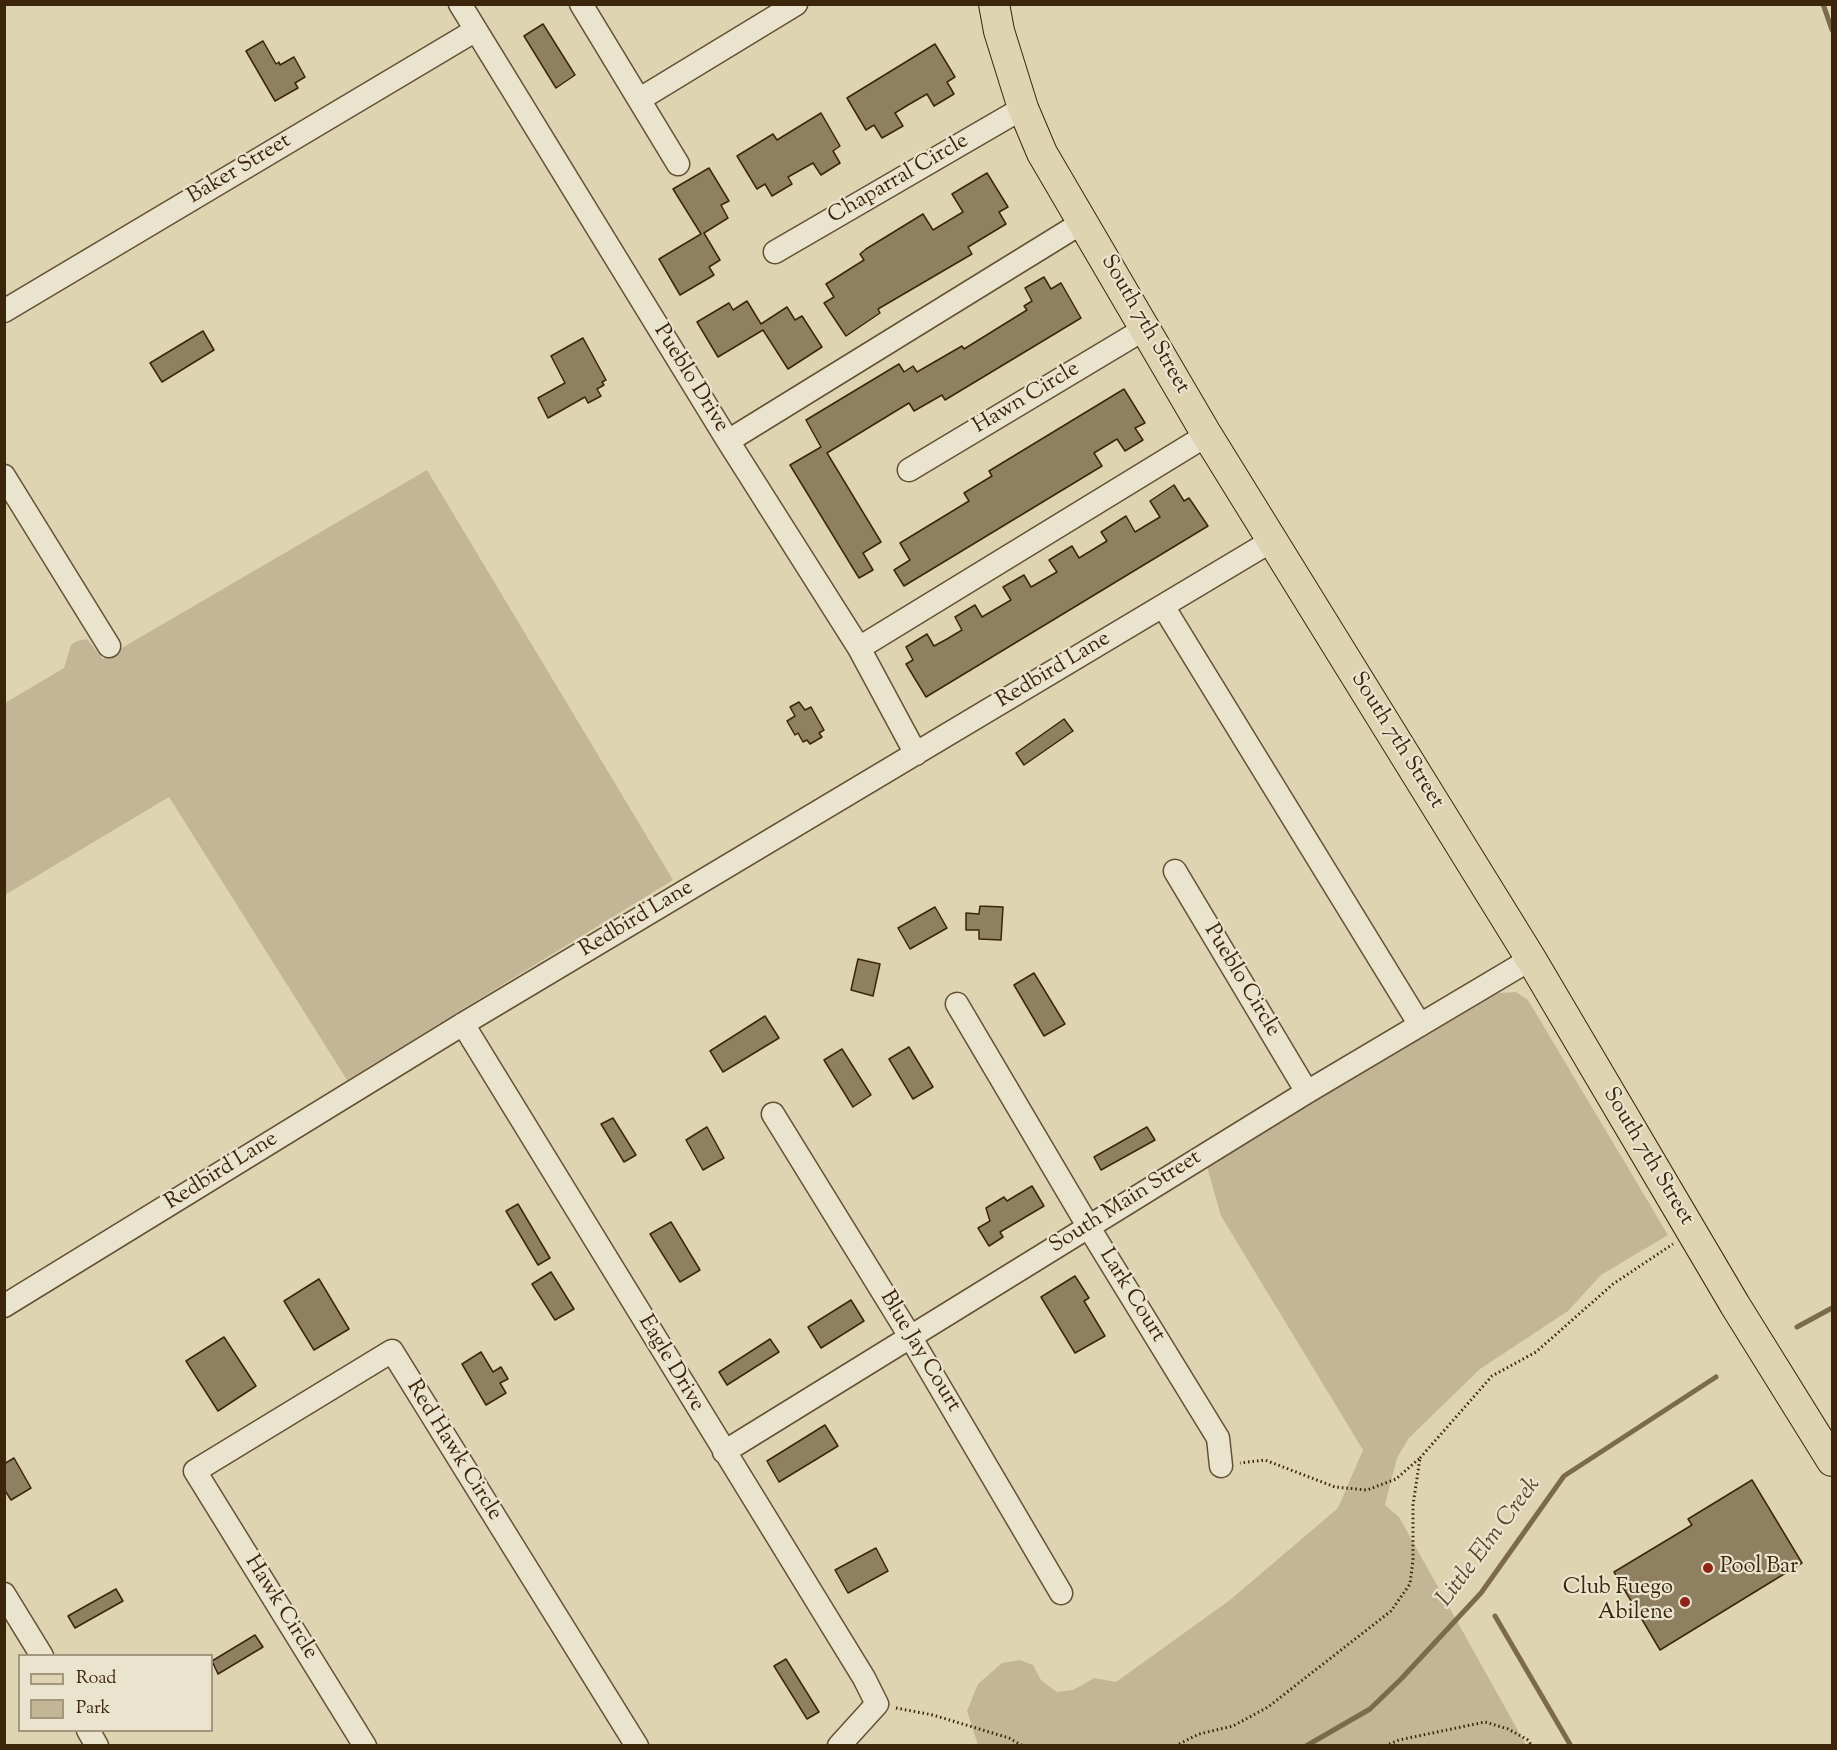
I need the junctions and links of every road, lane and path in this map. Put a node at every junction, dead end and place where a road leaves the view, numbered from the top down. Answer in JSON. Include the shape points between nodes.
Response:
{"nodes":[{"id":1,"x":460,"y":4,"type":"edge"},
{"id":2,"x":581,"y":4,"type":"edge"},
{"id":3,"x":796,"y":4,"type":"edge"},
{"id":4,"x":994,"y":4,"type":"edge"},
{"id":5,"x":476,"y":30,"type":"junction"},
{"id":6,"x":640,"y":99,"type":"junction"},
{"id":7,"x":1023,"y":108,"type":"junction"},
{"id":8,"x":678,"y":164,"type":"dead end"},
{"id":9,"x":1083,"y":222,"type":"junction"},
{"id":10,"x":775,"y":252,"type":"dead end"},
{"id":11,"x":4,"y":311,"type":"edge"},
{"id":12,"x":1146,"y":328,"type":"junction"},
{"id":13,"x":1207,"y":435,"type":"junction"},
{"id":14,"x":728,"y":441,"type":"junction"},
{"id":15,"x":909,"y":470,"type":"dead end"},
{"id":16,"x":4,"y":476,"type":"edge"},
{"id":17,"x":1273,"y":540,"type":"junction"},
{"id":18,"x":1163,"y":606,"type":"junction"},
{"id":19,"x":109,"y":646,"type":"dead end"},
{"id":20,"x":859,"y":648,"type":"junction"},
{"id":21,"x":916,"y":754,"type":"junction"},
{"id":22,"x":1175,"y":871,"type":"dead end"},
{"id":23,"x":1531,"y":959,"type":"junction"},
{"id":24,"x":957,"y":1004,"type":"dead end"},
{"id":25,"x":463,"y":1024,"type":"junction"},
{"id":26,"x":1420,"y":1024,"type":"junction"},
{"id":27,"x":1307,"y":1092,"type":"junction"},
{"id":28,"x":773,"y":1113,"type":"dead end"},
{"id":29,"x":1088,"y":1226,"type":"junction"},
{"id":30,"x":1692,"y":1232,"type":"junction"},
{"id":31,"x":4,"y":1306,"type":"edge"},
{"id":32,"x":911,"y":1338,"type":"junction"},
{"id":33,"x":724,"y":1452,"type":"junction"},
{"id":34,"x":1420,"y":1458,"type":"junction"},
{"id":35,"x":1833,"y":1461,"type":"edge"},
{"id":36,"x":1221,"y":1466,"type":"joint"},
{"id":37,"x":195,"y":1471,"type":"joint"},
{"id":38,"x":1061,"y":1593,"type":"dead end"},
{"id":39,"x":4,"y":1594,"type":"edge"},
{"id":40,"x":41,"y":1654,"type":"edge"},
{"id":41,"x":877,"y":1704,"type":"junction"},
{"id":42,"x":89,"y":1732,"type":"edge"},
{"id":43,"x":97,"y":1746,"type":"edge"},
{"id":44,"x":365,"y":1746,"type":"edge"},
{"id":45,"x":637,"y":1746,"type":"edge"},
{"id":46,"x":839,"y":1746,"type":"edge"},
{"id":47,"x":1023,"y":1746,"type":"edge"},
{"id":48,"x":1174,"y":1746,"type":"edge"},
{"id":49,"x":1385,"y":1746,"type":"edge"},
{"id":50,"x":1532,"y":1746,"type":"edge"}],
"edges":[{"from":1,"to":5,"type":"street","name":"Pueblo Drive"},
{"from":2,"to":6,"type":"street"},
{"from":3,"to":6,"type":"street"},
{"from":4,"to":7,"type":"main road","name":"South 7th Street"},
{"from":5,"to":11,"type":"street","name":"Baker Street"},
{"from":5,"to":14,"type":"street","name":"Pueblo Drive"},
{"from":6,"to":8,"type":"street"},
{"from":7,"to":9,"type":"main road","name":"South 7th Street","via":[[1042,153]]},
{"from":7,"to":10,"type":"street","name":"Chaparral Circle"},
{"from":9,"to":12,"type":"main road","name":"South 7th Street"},
{"from":9,"to":14,"type":"street"},
{"from":12,"to":13,"type":"main road","name":"South 7th Street"},
{"from":12,"to":15,"type":"street","name":"Hawn Circle"},
{"from":13,"to":17,"type":"main road","name":"South 7th Street"},
{"from":13,"to":20,"type":"street"},
{"from":14,"to":20,"type":"street","name":"Pueblo Drive"},
{"from":16,"to":19,"type":"street"},
{"from":17,"to":18,"type":"street","name":"Redbird Lane"},
{"from":17,"to":23,"type":"main road","name":"South 7th Street"},
{"from":18,"to":21,"type":"street","name":"Redbird Lane"},
{"from":18,"to":26,"type":"street"},
{"from":20,"to":21,"type":"street","name":"Pueblo Drive"},
{"from":21,"to":25,"type":"street","name":"Redbird Lane"},
{"from":22,"to":27,"type":"street","name":"Pueblo Circle"},
{"from":23,"to":26,"type":"street","name":"South Main Street"},
{"from":23,"to":30,"type":"main road","name":"South 7th Street"},
{"from":24,"to":29,"type":"street","name":"Lark Court"},
{"from":25,"to":31,"type":"street","name":"Redbird Lane"},
{"from":25,"to":33,"type":"street","name":"Eagle Drive"},
{"from":26,"to":27,"type":"street","name":"South Main Street"},
{"from":27,"to":29,"type":"street","name":"South Main Street"},
{"from":28,"to":32,"type":"street","name":"Blue Jay Court"},
{"from":29,"to":32,"type":"street","name":"South Main Street"},
{"from":29,"to":36,"type":"street","name":"Lark Court","via":[[1218,1437]]},
{"from":30,"to":34,"type":"path","via":[[1613,1284],[1536,1352],[1492,1376]]},
{"from":30,"to":35,"type":"main road","name":"South 7th Street"},
{"from":32,"to":33,"type":"street","name":"South Main Street"},
{"from":32,"to":38,"type":"street","name":"Blue Jay Court"},
{"from":33,"to":41,"type":"street","name":"Eagle Drive"},
{"from":34,"to":36,"type":"path","via":[[1396,1479],[1367,1490],[1335,1487],[1265,1460]]},
{"from":34,"to":48,"type":"path","via":[[1413,1505],[1410,1584],[1391,1611],[1268,1707],[1233,1726],[1199,1734]]},
{"from":37,"to":44,"type":"street","name":"Hawk Circle"},
{"from":37,"to":45,"type":"street","name":"Red Hawk Circle","via":[[392,1351]]},
{"from":39,"to":40,"type":"street"},
{"from":41,"to":46,"type":"street"},
{"from":41,"to":47,"type":"path","via":[[933,1715],[1009,1738]]},
{"from":42,"to":43,"type":"street"},
{"from":49,"to":50,"type":"path","via":[[1485,1722],[1508,1729]]}]}
